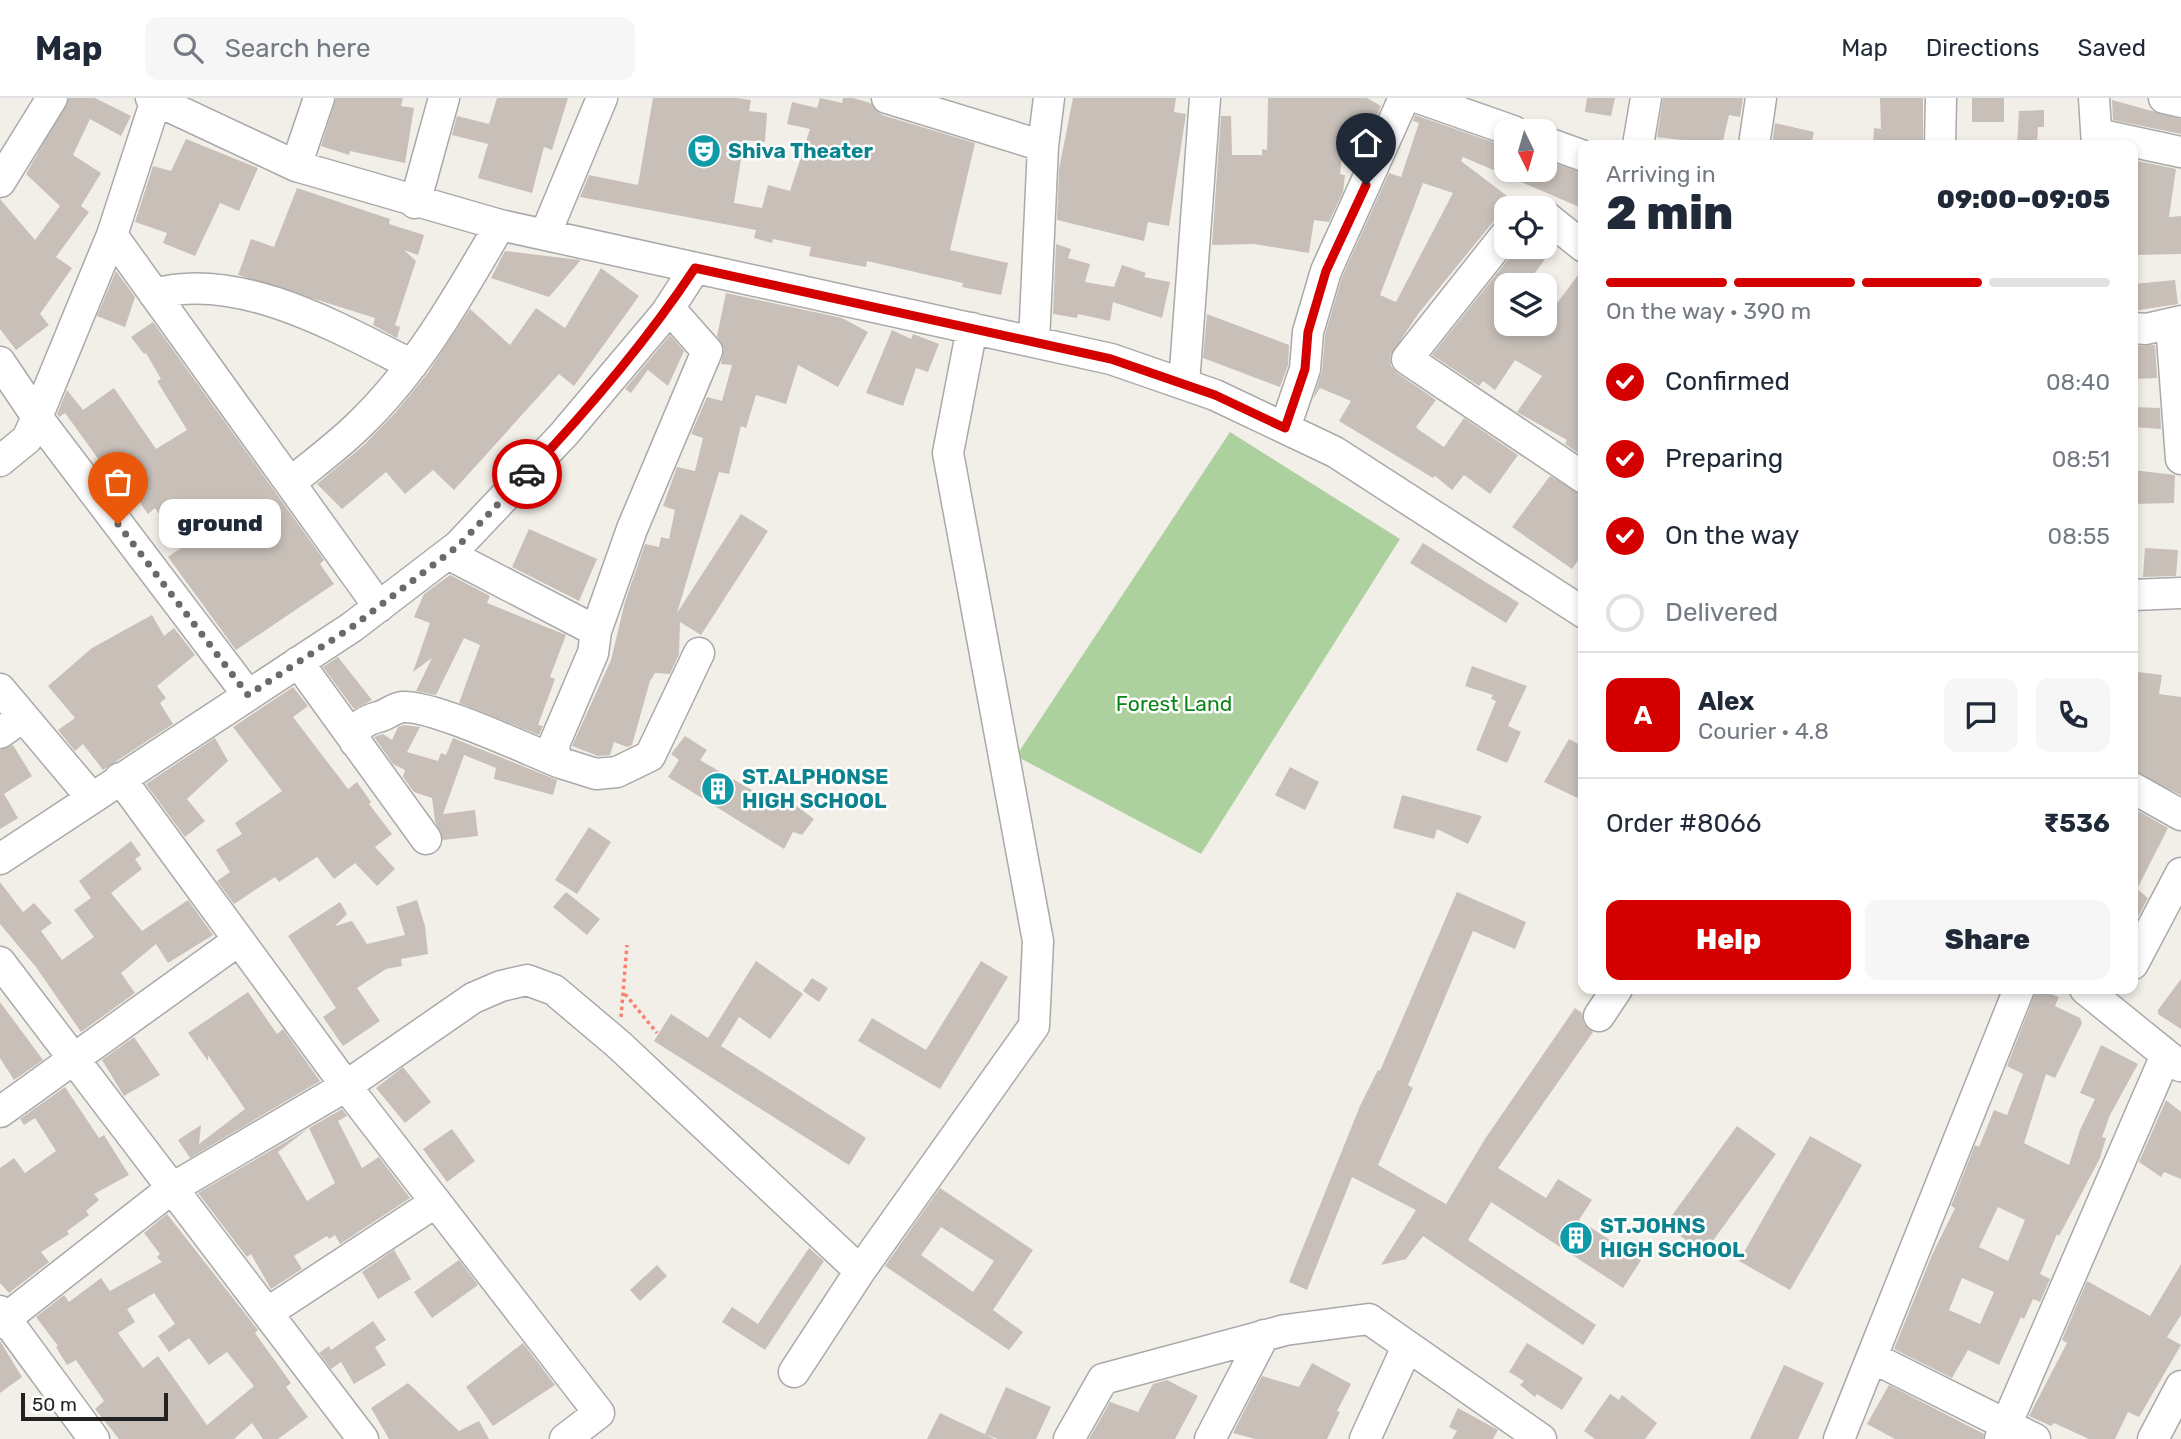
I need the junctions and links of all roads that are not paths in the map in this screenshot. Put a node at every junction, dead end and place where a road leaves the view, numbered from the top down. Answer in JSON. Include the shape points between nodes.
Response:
{"nodes":[{"id":1,"x":52,"y":98,"type":"edge"},
{"id":2,"x":319,"y":98,"type":"edge"},
{"id":3,"x":444,"y":98,"type":"edge"},
{"id":4,"x":602,"y":98,"type":"edge"},
{"id":5,"x":887,"y":98,"type":"edge"},
{"id":6,"x":1049,"y":98,"type":"edge"},
{"id":7,"x":1205,"y":98,"type":"edge"},
{"id":8,"x":1405,"y":98,"type":"edge"},
{"id":9,"x":1419,"y":98,"type":"edge"},
{"id":10,"x":1646,"y":98,"type":"edge"},
{"id":11,"x":1761,"y":98,"type":"edge"},
{"id":12,"x":1941,"y":98,"type":"edge"},
{"id":13,"x":2094,"y":98,"type":"edge"},
{"id":14,"x":2164,"y":98,"type":"edge"},
{"id":15,"x":154,"y":99,"type":"edge"},
{"id":16,"x":2181,"y":102,"type":"edge"},
{"id":17,"x":1494,"y":124,"type":"edge"},
{"id":18,"x":1639,"y":140,"type":"edge"},
{"id":19,"x":1755,"y":140,"type":"edge"},
{"id":20,"x":1940,"y":140,"type":"edge"},
{"id":21,"x":2097,"y":140,"type":"edge"},
{"id":22,"x":1043,"y":146,"type":"junction"},
{"id":23,"x":2138,"y":146,"type":"edge"},
{"id":24,"x":1558,"y":147,"type":"edge"},
{"id":25,"x":2181,"y":152,"type":"edge"},
{"id":26,"x":1578,"y":154,"type":"edge"},
{"id":27,"x":296,"y":166,"type":"junction"},
{"id":28,"x":0,"y":182,"type":"edge"},
{"id":29,"x":415,"y":203,"type":"junction"},
{"id":30,"x":500,"y":225,"type":"junction"},
{"id":31,"x":1557,"y":226,"type":"edge"},
{"id":32,"x":112,"y":235,"type":"junction"},
{"id":33,"x":545,"y":235,"type":"junction"},
{"id":34,"x":1578,"y":242,"type":"edge"},
{"id":35,"x":1494,"y":250,"type":"edge"},
{"id":36,"x":695,"y":268,"type":"junction"},
{"id":37,"x":153,"y":294,"type":"junction"},
{"id":38,"x":669,"y":308,"type":"junction"},
{"id":39,"x":2176,"y":322,"type":"edge"},
{"id":40,"x":2138,"y":327,"type":"edge"},
{"id":41,"x":972,"y":328,"type":"junction"},
{"id":42,"x":1034,"y":342,"type":"junction"},
{"id":43,"x":0,"y":362,"type":"edge"},
{"id":44,"x":412,"y":365,"type":"junction"},
{"id":45,"x":1184,"y":384,"type":"junction"},
{"id":46,"x":37,"y":418,"type":"junction"},
{"id":47,"x":1285,"y":428,"type":"junction"},
{"id":48,"x":2181,"y":459,"type":"edge"},
{"id":49,"x":0,"y":461,"type":"edge"},
{"id":50,"x":1578,"y":474,"type":"edge"},
{"id":51,"x":290,"y":483,"type":"junction"},
{"id":52,"x":448,"y":554,"type":"junction"},
{"id":53,"x":2181,"y":593,"type":"edge"},
{"id":54,"x":2138,"y":595,"type":"edge"},
{"id":55,"x":379,"y":607,"type":"junction"},
{"id":56,"x":1578,"y":609,"type":"edge"},
{"id":57,"x":596,"y":631,"type":"junction"},
{"id":58,"x":699,"y":653,"type":"dead end"},
{"id":59,"x":298,"y":662,"type":"junction"},
{"id":60,"x":0,"y":689,"type":"edge"},
{"id":61,"x":248,"y":695,"type":"junction"},
{"id":62,"x":12,"y":725,"type":"edge"},
{"id":63,"x":355,"y":742,"type":"junction"},
{"id":64,"x":561,"y":763,"type":"junction"},
{"id":65,"x":120,"y":778,"type":"junction"},
{"id":66,"x":2138,"y":791,"type":"edge"},
{"id":67,"x":91,"y":797,"type":"junction"},
{"id":68,"x":2181,"y":815,"type":"edge"},
{"id":69,"x":426,"y":839,"type":"dead end"},
{"id":70,"x":0,"y":859,"type":"edge"},
{"id":71,"x":2181,"y":873,"type":"edge"},
{"id":72,"x":239,"y":940,"type":"junction"},
{"id":73,"x":2138,"y":955,"type":"edge"},
{"id":74,"x":0,"y":962,"type":"edge"},
{"id":75,"x":1614,"y":994,"type":"edge"},
{"id":76,"x":2017,"y":994,"type":"edge"},
{"id":77,"x":2115,"y":999,"type":"edge"},
{"id":78,"x":1599,"y":1016,"type":"dead end"},
{"id":79,"x":74,"y":1059,"type":"junction"},
{"id":80,"x":2173,"y":1061,"type":"edge"},
{"id":81,"x":346,"y":1086,"type":"junction"},
{"id":82,"x":0,"y":1112,"type":"edge"},
{"id":83,"x":171,"y":1189,"type":"junction"},
{"id":84,"x":436,"y":1202,"type":"junction"},
{"id":85,"x":860,"y":1271,"type":"junction"},
{"id":86,"x":267,"y":1313,"type":"junction"},
{"id":87,"x":2,"y":1317,"type":"edge"},
{"id":88,"x":1264,"y":1335,"type":"junction"},
{"id":89,"x":1407,"y":1347,"type":"junction"},
{"id":90,"x":1873,"y":1357,"type":"junction"},
{"id":91,"x":794,"y":1372,"type":"dead end"},
{"id":92,"x":2181,"y":1386,"type":"edge"},
{"id":93,"x":2003,"y":1432,"type":"edge"},
{"id":94,"x":1537,"y":1438,"type":"edge"},
{"id":95,"x":94,"y":1439,"type":"edge"},
{"id":96,"x":363,"y":1439,"type":"edge"},
{"id":97,"x":565,"y":1439,"type":"edge"},
{"id":98,"x":1069,"y":1439,"type":"edge"},
{"id":99,"x":1210,"y":1439,"type":"edge"},
{"id":100,"x":1365,"y":1439,"type":"edge"},
{"id":101,"x":1839,"y":1439,"type":"edge"},
{"id":102,"x":2035,"y":1439,"type":"edge"},
{"id":103,"x":2153,"y":1439,"type":"edge"}],
"edges":[{"from":1,"to":28,"type":"street"},
{"from":2,"to":27,"type":"street"},
{"from":3,"to":29,"type":"street"},
{"from":4,"to":33,"type":"street"},
{"from":5,"to":22,"type":"street"},
{"from":6,"to":22,"type":"street"},
{"from":7,"to":45,"type":"street"},
{"from":8,"to":47,"type":"street","via":[[1326,271],[1308,332],[1305,369]]},
{"from":9,"to":17,"type":"street"},
{"from":10,"to":18,"type":"street"},
{"from":11,"to":19,"type":"street"},
{"from":12,"to":20,"type":"street"},
{"from":13,"to":21,"type":"street"},
{"from":14,"to":16,"type":"street"},
{"from":15,"to":27,"type":"street"},
{"from":15,"to":32,"type":"street"},
{"from":22,"to":42,"type":"street"},
{"from":23,"to":25,"type":"street"},
{"from":24,"to":26,"type":"street"},
{"from":27,"to":29,"type":"street"},
{"from":29,"to":30,"type":"street"},
{"from":30,"to":33,"type":"street"},
{"from":30,"to":44,"type":"street"},
{"from":31,"to":34,"type":"street"},
{"from":32,"to":37,"type":"street"},
{"from":32,"to":46,"type":"street"},
{"from":33,"to":36,"type":"street"},
{"from":35,"to":50,"type":"street","via":[[1408,359]]},
{"from":36,"to":38,"type":"street"},
{"from":36,"to":41,"type":"street"},
{"from":37,"to":44,"type":"street","via":[[193,286],[234,293],[319,318]]},
{"from":37,"to":51,"type":"street"},
{"from":38,"to":52,"type":"street","via":[[564,435]]},
{"from":38,"to":57,"type":"street","via":[[707,351],[632,529]]},
{"from":39,"to":40,"type":"street"},
{"from":39,"to":48,"type":"street"},
{"from":41,"to":42,"type":"street"},
{"from":41,"to":85,"type":"street","via":[[948,453],[1038,941],[1034,1026]]},
{"from":42,"to":45,"type":"street","via":[[1111,359]]},
{"from":43,"to":46,"type":"street"},
{"from":44,"to":51,"type":"street","via":[[360,424]]},
{"from":45,"to":47,"type":"street"},
{"from":46,"to":49,"type":"street","via":[[27,439]]},
{"from":46,"to":61,"type":"street"},
{"from":47,"to":56,"type":"street","via":[[1335,452]]},
{"from":51,"to":55,"type":"street"},
{"from":52,"to":55,"type":"street"},
{"from":52,"to":57,"type":"street"},
{"from":53,"to":54,"type":"street"},
{"from":55,"to":59,"type":"street"},
{"from":57,"to":64,"type":"street","via":[[593,653],[555,742],[554,753]]},
{"from":58,"to":64,"type":"street","via":[[650,755],[617,772],[596,774]]},
{"from":59,"to":61,"type":"street"},
{"from":59,"to":63,"type":"street"},
{"from":60,"to":62,"type":"street"},
{"from":61,"to":65,"type":"street"},
{"from":62,"to":67,"type":"street"},
{"from":63,"to":64,"type":"street","via":[[363,722],[406,706]]},
{"from":63,"to":69,"type":"street"},
{"from":65,"to":67,"type":"street"},
{"from":65,"to":72,"type":"street"},
{"from":66,"to":68,"type":"street"},
{"from":67,"to":70,"type":"street"},
{"from":71,"to":73,"type":"street"},
{"from":72,"to":79,"type":"street"},
{"from":72,"to":81,"type":"street"},
{"from":74,"to":79,"type":"street"},
{"from":75,"to":78,"type":"street"},
{"from":76,"to":90,"type":"street"},
{"from":77,"to":80,"type":"street"},
{"from":79,"to":82,"type":"street"},
{"from":79,"to":83,"type":"street"},
{"from":80,"to":93,"type":"street"},
{"from":81,"to":83,"type":"street"},
{"from":81,"to":84,"type":"street"},
{"from":81,"to":85,"type":"street","via":[[473,998],[527,980],[554,990],[618,1044]]},
{"from":83,"to":86,"type":"street"},
{"from":83,"to":87,"type":"street"},
{"from":84,"to":86,"type":"street"},
{"from":84,"to":97,"type":"street","via":[[599,1413]]},
{"from":85,"to":91,"type":"street"},
{"from":86,"to":96,"type":"street"},
{"from":87,"to":95,"type":"street"},
{"from":88,"to":89,"type":"street","via":[[1369,1319]]},
{"from":88,"to":98,"type":"street","via":[[1103,1379]]},
{"from":88,"to":99,"type":"street"},
{"from":89,"to":94,"type":"street"},
{"from":89,"to":100,"type":"street"},
{"from":90,"to":93,"type":"street"},
{"from":90,"to":101,"type":"street"},
{"from":92,"to":103,"type":"street"},
{"from":93,"to":102,"type":"street"}]}
